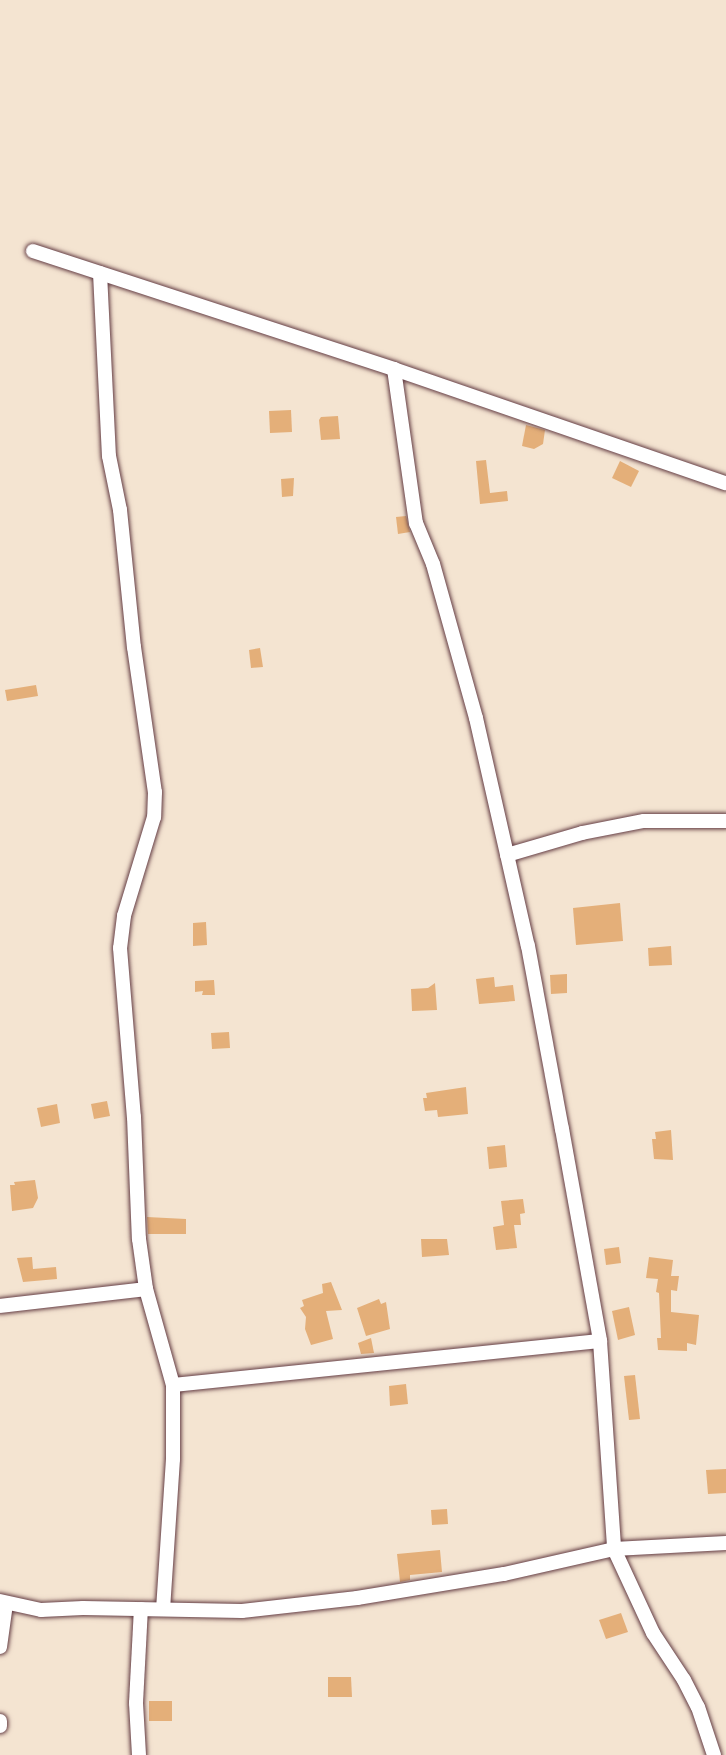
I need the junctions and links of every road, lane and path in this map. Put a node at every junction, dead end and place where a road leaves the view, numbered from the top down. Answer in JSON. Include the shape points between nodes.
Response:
{"nodes":[{"id":1,"x":33,"y":251,"type":"dead end"},
{"id":2,"x":100,"y":273,"type":"junction"},
{"id":3,"x":394,"y":369,"type":"junction"},
{"id":4,"x":726,"y":483,"type":"edge"},
{"id":5,"x":726,"y":822,"type":"edge"},
{"id":6,"x":507,"y":855,"type":"junction"},
{"id":7,"x":146,"y":1289,"type":"junction"},
{"id":8,"x":0,"y":1306,"type":"edge"},
{"id":9,"x":600,"y":1341,"type":"junction"},
{"id":10,"x":173,"y":1385,"type":"junction"},
{"id":11,"x":726,"y":1543,"type":"edge"},
{"id":12,"x":614,"y":1549,"type":"junction"},
{"id":13,"x":3,"y":1602,"type":"edge"},
{"id":14,"x":141,"y":1609,"type":"junction"},
{"id":15,"x":163,"y":1609,"type":"junction"},
{"id":16,"x":0,"y":1647,"type":"edge"},
{"id":17,"x":0,"y":1721,"type":"edge"},
{"id":18,"x":0,"y":1726,"type":"edge"},
{"id":19,"x":139,"y":1755,"type":"edge"},
{"id":20,"x":714,"y":1755,"type":"edge"}],
"edges":[{"from":1,"to":2,"type":"street"},
{"from":2,"to":3,"type":"street"},
{"from":2,"to":7,"type":"street","via":[[109,456],[120,510],[155,792],[154,818],[124,916],[120,948],[139,1239]]},
{"from":3,"to":4,"type":"street"},
{"from":3,"to":6,"type":"street","via":[[416,523],[433,564],[476,718]]},
{"from":5,"to":6,"type":"street","via":[[644,821],[582,833]]},
{"from":6,"to":9,"type":"street","via":[[528,946]]},
{"from":7,"to":8,"type":"street"},
{"from":7,"to":10,"type":"street"},
{"from":9,"to":10,"type":"street"},
{"from":9,"to":12,"type":"street"},
{"from":10,"to":15,"type":"street","via":[[173,1459]]},
{"from":11,"to":12,"type":"street"},
{"from":12,"to":15,"type":"street","via":[[504,1574],[357,1598],[242,1611]]},
{"from":12,"to":20,"type":"street","via":[[653,1633],[698,1707]]},
{"from":13,"to":14,"type":"street","via":[[41,1610]]},
{"from":13,"to":16,"type":"street"},
{"from":14,"to":15,"type":"street"},
{"from":14,"to":19,"type":"street","via":[[136,1703]]},
{"from":17,"to":18,"type":"street"}]}
